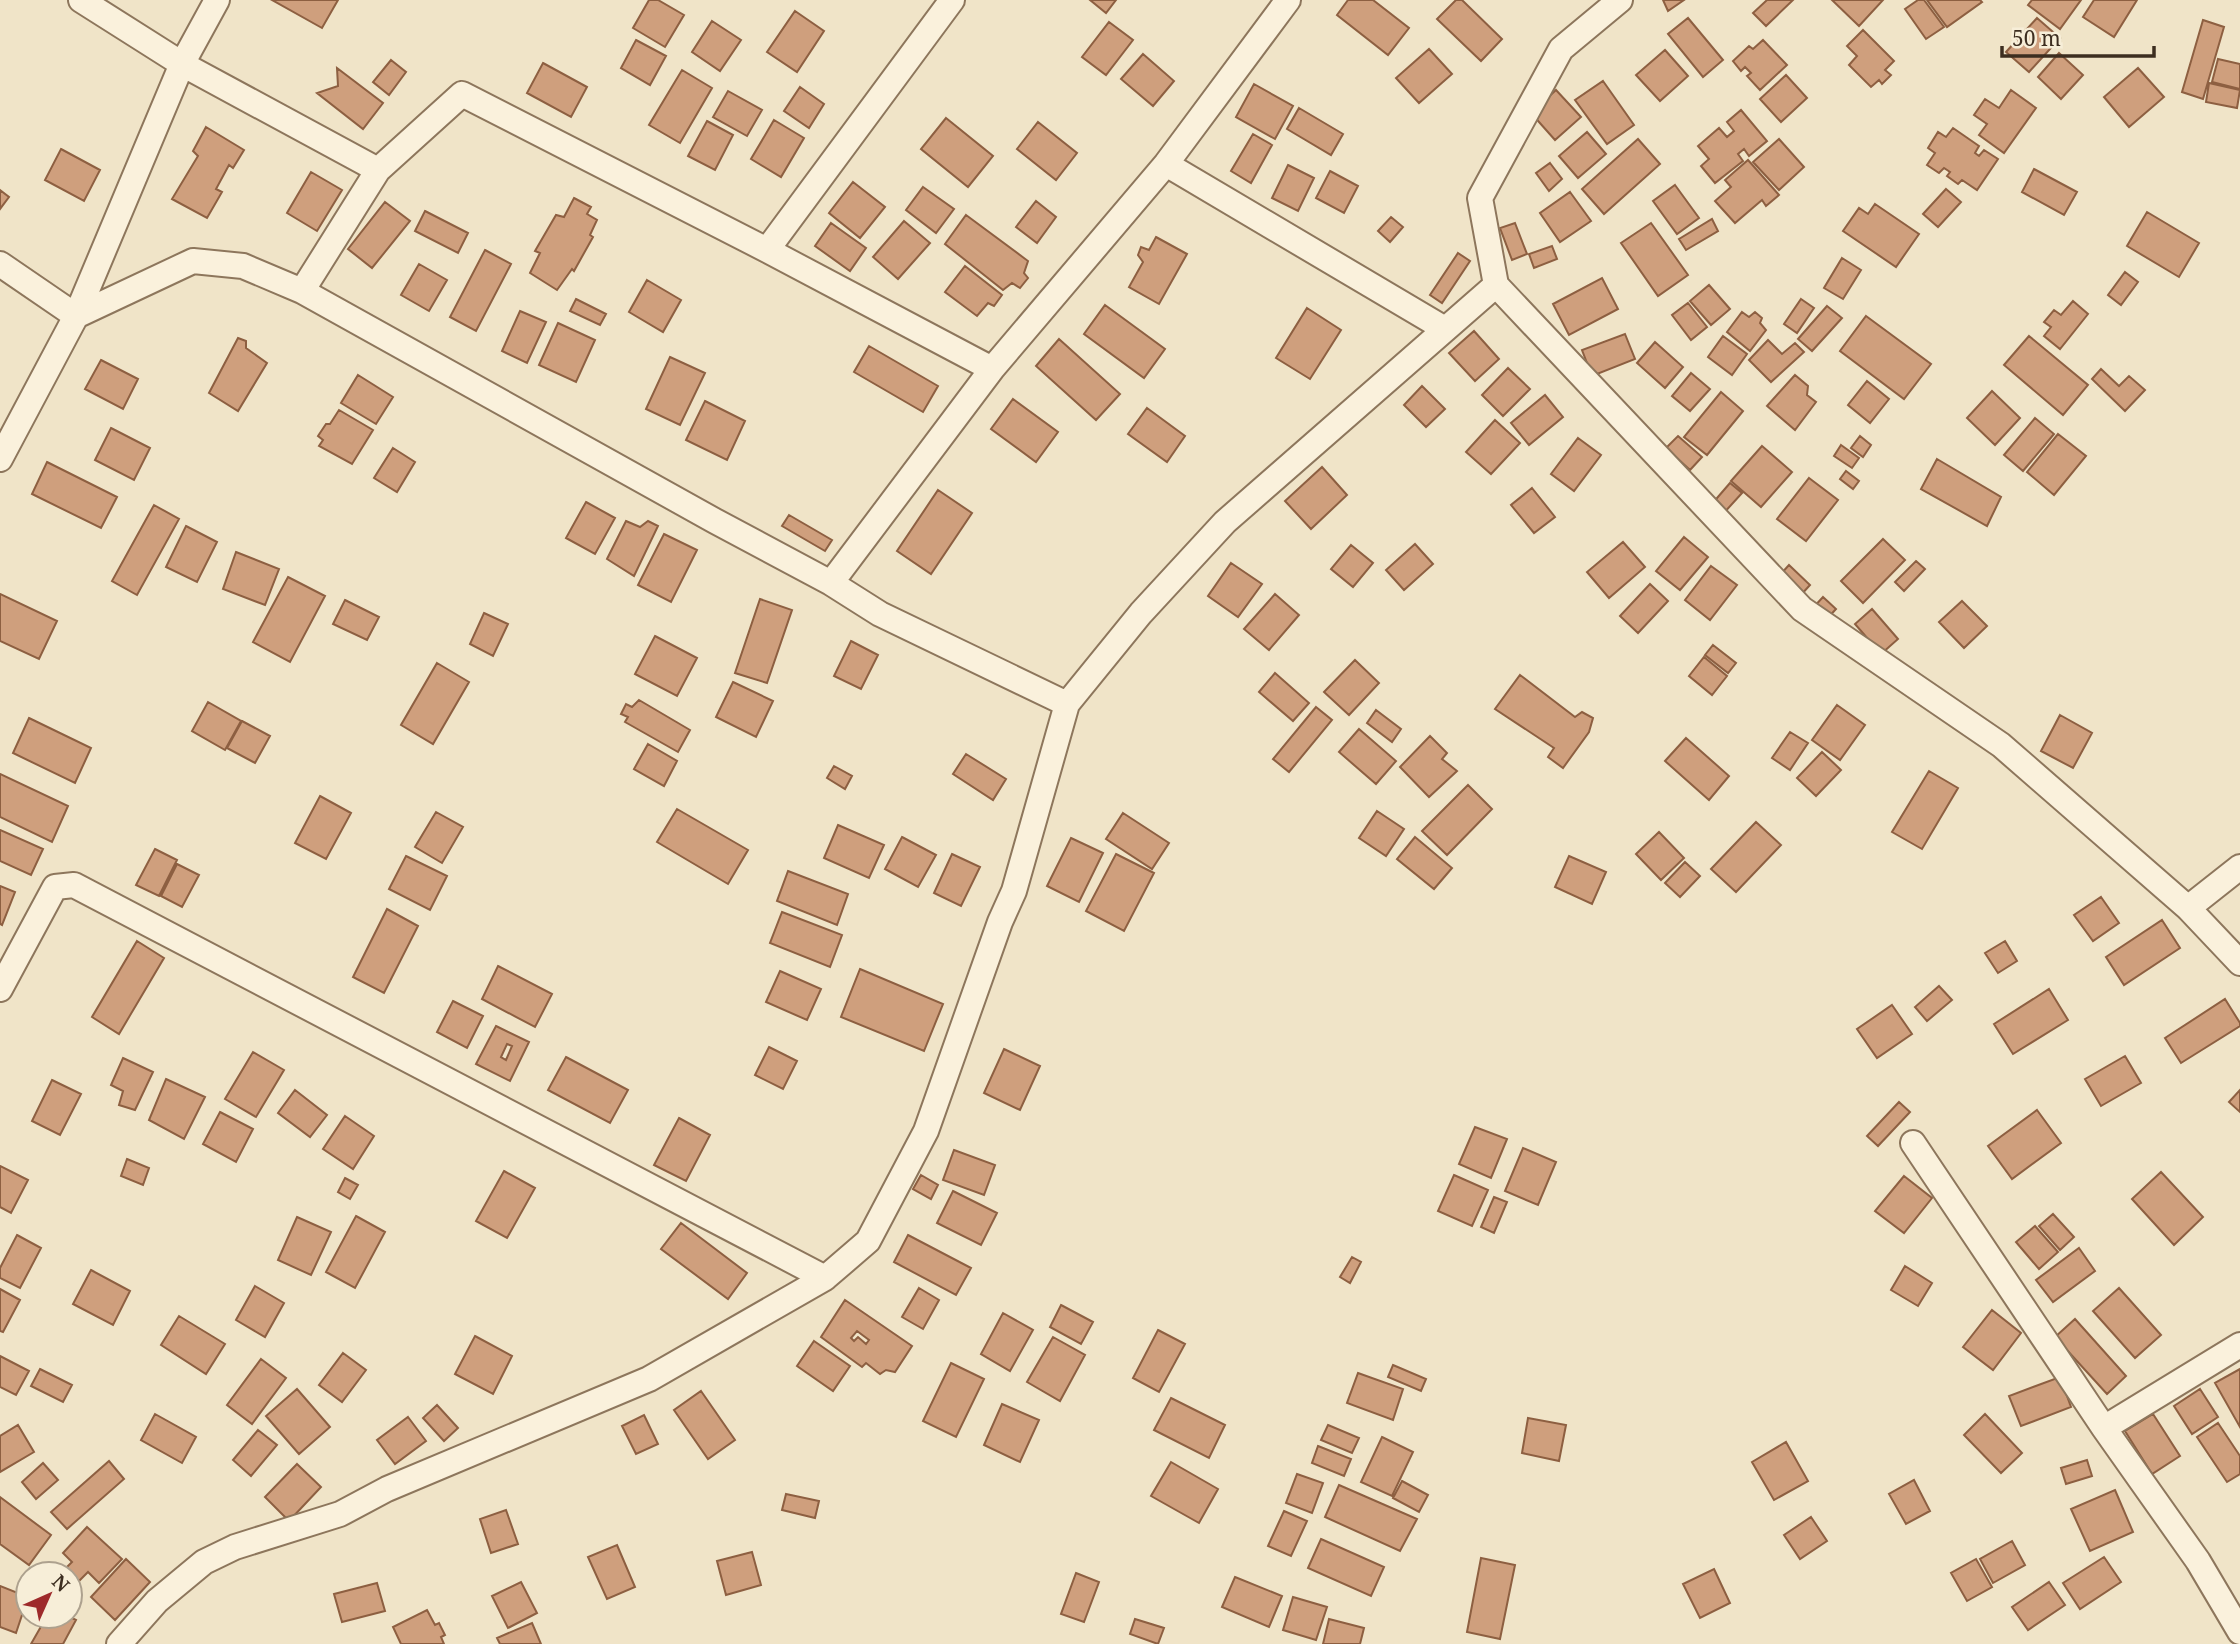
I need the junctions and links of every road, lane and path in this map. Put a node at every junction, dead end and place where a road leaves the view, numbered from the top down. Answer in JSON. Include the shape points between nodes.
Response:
{"nodes":[{"id":1,"x":81,"y":0,"type":"edge"},
{"id":2,"x":217,"y":0,"type":"edge"},
{"id":3,"x":952,"y":0,"type":"edge"},
{"id":4,"x":1288,"y":0,"type":"edge"},
{"id":5,"x":1620,"y":0,"type":"edge"},
{"id":6,"x":182,"y":64,"type":"junction"},
{"id":7,"x":1166,"y":164,"type":"junction"},
{"id":8,"x":378,"y":170,"type":"junction"},
{"id":9,"x":767,"y":250,"type":"junction"},
{"id":10,"x":0,"y":264,"type":"edge"},
{"id":11,"x":1496,"y":285,"type":"junction"},
{"id":12,"x":302,"y":290,"type":"junction"},
{"id":13,"x":76,"y":316,"type":"junction"},
{"id":14,"x":1445,"y":329,"type":"junction"},
{"id":15,"x":992,"y":369,"type":"junction"},
{"id":16,"x":0,"y":458,"type":"edge"},
{"id":17,"x":831,"y":583,"type":"junction"},
{"id":18,"x":1067,"y":704,"type":"junction"},
{"id":19,"x":2240,"y":867,"type":"edge"},
{"id":20,"x":2188,"y":908,"type":"junction"},
{"id":21,"x":2240,"y":963,"type":"edge"},
{"id":22,"x":0,"y":989,"type":"edge"},
{"id":23,"x":1913,"y":1143,"type":"dead end"},
{"id":24,"x":825,"y":1278,"type":"junction"},
{"id":25,"x":2240,"y":1345,"type":"edge"},
{"id":26,"x":2104,"y":1429,"type":"junction"},
{"id":27,"x":2240,"y":1632,"type":"edge"},
{"id":28,"x":2240,"y":1639,"type":"edge"},
{"id":29,"x":119,"y":1644,"type":"edge"},
{"id":30,"x":2230,"y":1644,"type":"edge"}],
"edges":[{"from":1,"to":6,"type":"street"},
{"from":2,"to":6,"type":"street"},
{"from":3,"to":9,"type":"street"},
{"from":4,"to":7,"type":"street"},
{"from":5,"to":11,"type":"street","via":[[1561,49],[1480,198]]},
{"from":6,"to":8,"type":"street"},
{"from":6,"to":13,"type":"street"},
{"from":7,"to":14,"type":"street"},
{"from":7,"to":15,"type":"street"},
{"from":8,"to":9,"type":"street","via":[[462,94]]},
{"from":8,"to":12,"type":"street"},
{"from":9,"to":15,"type":"street"},
{"from":10,"to":13,"type":"street"},
{"from":11,"to":14,"type":"street"},
{"from":11,"to":20,"type":"street","via":[[1802,609],[2001,745]]},
{"from":12,"to":13,"type":"street","via":[[243,266],[193,261]]},
{"from":12,"to":17,"type":"street"},
{"from":13,"to":16,"type":"street"},
{"from":14,"to":18,"type":"street","via":[[1225,522]]},
{"from":15,"to":17,"type":"street"},
{"from":17,"to":18,"type":"street","via":[[880,614]]},
{"from":18,"to":24,"type":"street","via":[[1014,891],[926,1131],[868,1241]]},
{"from":19,"to":20,"type":"street"},
{"from":20,"to":21,"type":"street"},
{"from":22,"to":24,"type":"street","via":[[55,887],[74,885]]},
{"from":23,"to":26,"type":"street"},
{"from":24,"to":29,"type":"street","via":[[649,1379],[387,1489],[340,1514],[235,1546],[204,1562],[157,1601]]},
{"from":25,"to":26,"type":"street"},
{"from":26,"to":27,"type":"street","via":[[2198,1561]]},
{"from":28,"to":30,"type":"street"}]}
